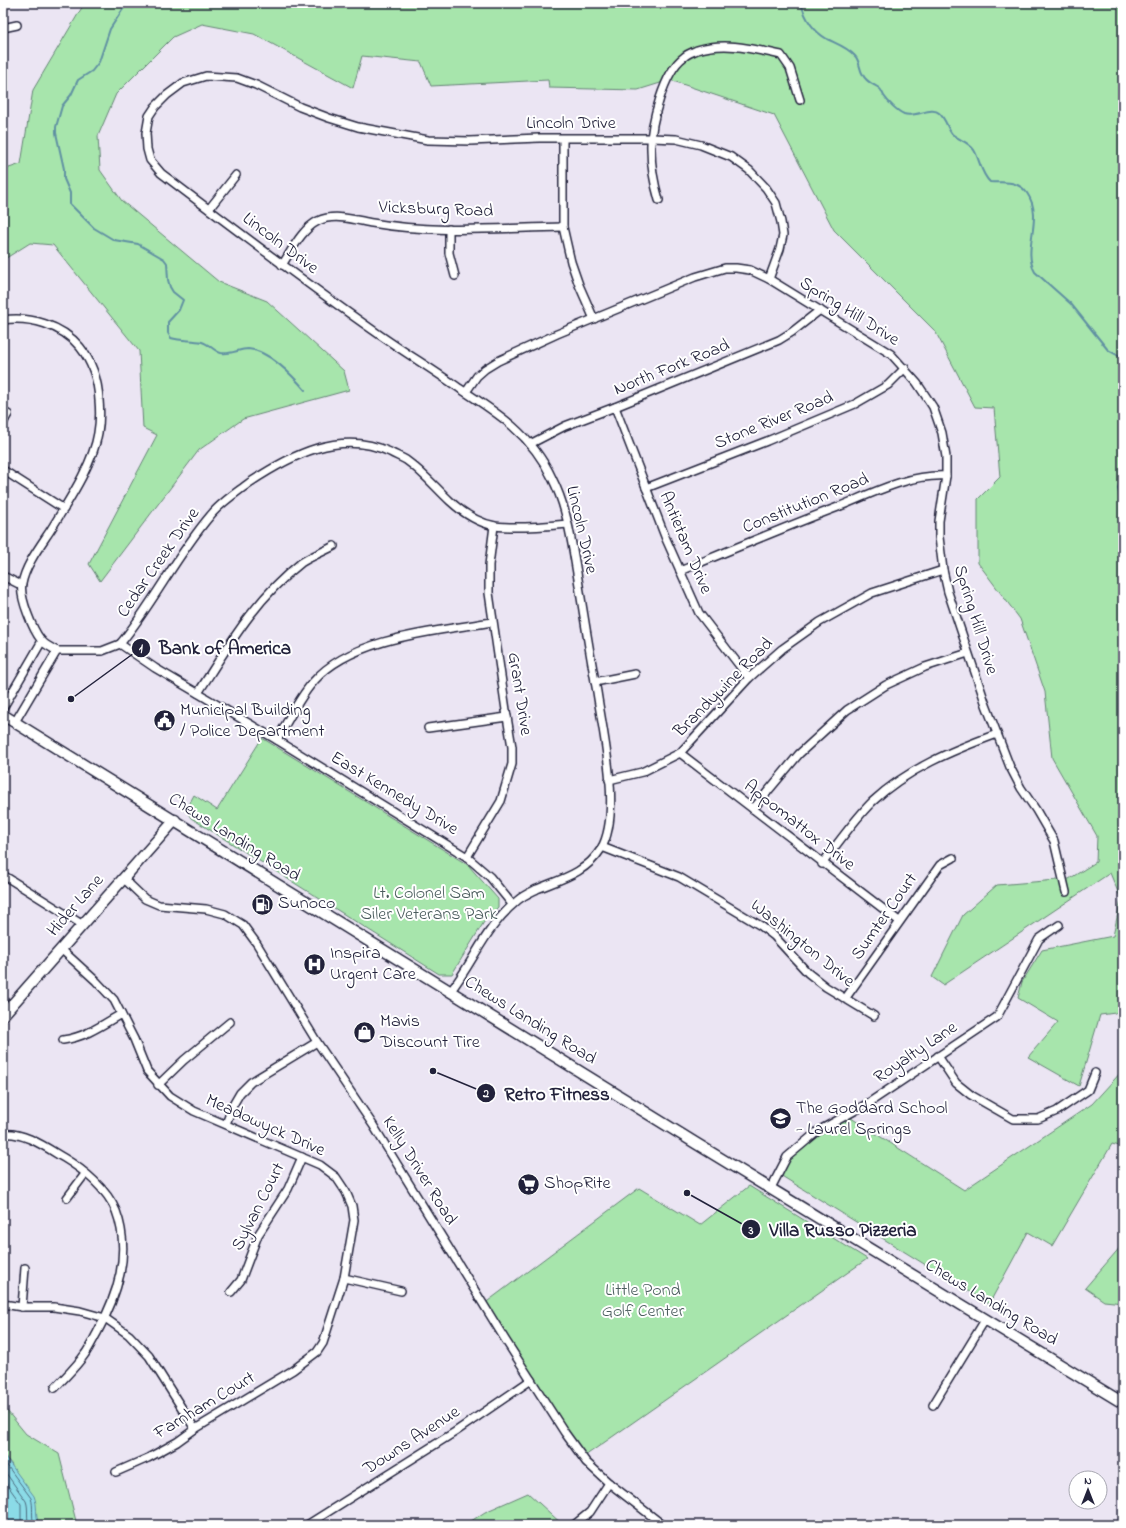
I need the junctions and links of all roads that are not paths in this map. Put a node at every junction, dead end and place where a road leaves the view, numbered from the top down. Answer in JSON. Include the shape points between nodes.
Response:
{"nodes":[{"id":1,"x":17,"y":25,"type":"dead end"},
{"id":2,"x":3,"y":28,"type":"edge"},
{"id":3,"x":800,"y":100,"type":"dead end"},
{"id":4,"x":652,"y":138,"type":"junction"},
{"id":5,"x":563,"y":139,"type":"junction"},
{"id":6,"x":236,"y":175,"type":"dead end"},
{"id":7,"x":659,"y":200,"type":"dead end"},
{"id":8,"x":209,"y":209,"type":"junction"},
{"id":9,"x":563,"y":227,"type":"junction"},
{"id":10,"x":449,"y":229,"type":"junction"},
{"id":11,"x":282,"y":265,"type":"junction"},
{"id":12,"x":455,"y":276,"type":"dead end"},
{"id":13,"x":769,"y":279,"type":"junction"},
{"id":14,"x":820,"y":310,"type":"junction"},
{"id":15,"x":594,"y":319,"type":"junction"},
{"id":16,"x":3,"y":320,"type":"edge"},
{"id":17,"x":905,"y":368,"type":"junction"},
{"id":18,"x":466,"y":392,"type":"junction"},
{"id":19,"x":615,"y":408,"type":"junction"},
{"id":20,"x":8,"y":414,"type":"dead end"},
{"id":21,"x":3,"y":423,"type":"edge"},
{"id":22,"x":530,"y":444,"type":"junction"},
{"id":23,"x":3,"y":470,"type":"edge"},
{"id":24,"x":946,"y":476,"type":"junction"},
{"id":25,"x":646,"y":488,"type":"junction"},
{"id":26,"x":64,"y":509,"type":"junction"},
{"id":27,"x":567,"y":524,"type":"junction"},
{"id":28,"x":494,"y":526,"type":"junction"},
{"id":29,"x":334,"y":546,"type":"dead end"},
{"id":30,"x":943,"y":570,"type":"junction"},
{"id":31,"x":680,"y":571,"type":"junction"},
{"id":32,"x":3,"y":576,"type":"edge"},
{"id":33,"x":21,"y":585,"type":"junction"},
{"id":34,"x":492,"y":622,"type":"junction"},
{"id":35,"x":42,"y":641,"type":"junction"},
{"id":36,"x":120,"y":644,"type":"junction"},
{"id":37,"x":57,"y":651,"type":"junction"},
{"id":38,"x":968,"y":653,"type":"junction"},
{"id":39,"x":635,"y":674,"type":"dead end"},
{"id":40,"x":749,"y":678,"type":"junction"},
{"id":41,"x":595,"y":682,"type":"junction"},
{"id":42,"x":198,"y":693,"type":"junction"},
{"id":43,"x":3,"y":708,"type":"edge"},
{"id":44,"x":3,"y":715,"type":"edge"},
{"id":45,"x":507,"y":717,"type":"junction"},
{"id":46,"x":15,"y":722,"type":"junction"},
{"id":47,"x":428,"y":728,"type":"dead end"},
{"id":48,"x":997,"y":734,"type":"junction"},
{"id":49,"x":277,"y":740,"type":"junction"},
{"id":50,"x":680,"y":753,"type":"junction"},
{"id":51,"x":609,"y":780,"type":"junction"},
{"id":52,"x":753,"y":809,"type":"junction"},
{"id":53,"x":175,"y":820,"type":"junction"},
{"id":54,"x":602,"y":847,"type":"junction"},
{"id":55,"x":467,"y":857,"type":"junction"},
{"id":56,"x":953,"y":858,"type":"dead end"},
{"id":57,"x":822,"y":864,"type":"junction"},
{"id":58,"x":3,"y":875,"type":"edge"},
{"id":59,"x":123,"y":878,"type":"junction"},
{"id":60,"x":1066,"y":892,"type":"dead end"},
{"id":61,"x":512,"y":904,"type":"junction"},
{"id":62,"x":899,"y":922,"type":"junction"},
{"id":63,"x":82,"y":924,"type":"junction"},
{"id":64,"x":1059,"y":925,"type":"dead end"},
{"id":65,"x":61,"y":949,"type":"junction"},
{"id":66,"x":450,"y":992,"type":"junction"},
{"id":67,"x":846,"y":999,"type":"junction"},
{"id":68,"x":121,"y":1014,"type":"junction"},
{"id":69,"x":3,"y":1015,"type":"edge"},
{"id":70,"x":874,"y":1016,"type":"dead end"},
{"id":71,"x":230,"y":1022,"type":"dead end"},
{"id":72,"x":63,"y":1040,"type":"dead end"},
{"id":73,"x":317,"y":1042,"type":"junction"},
{"id":74,"x":938,"y":1056,"type":"junction"},
{"id":75,"x":1095,"y":1073,"type":"dead end"},
{"id":76,"x":158,"y":1084,"type":"junction"},
{"id":77,"x":226,"y":1124,"type":"junction"},
{"id":78,"x":3,"y":1134,"type":"edge"},
{"id":79,"x":302,"y":1157,"type":"junction"},
{"id":80,"x":85,"y":1174,"type":"junction"},
{"id":81,"x":771,"y":1188,"type":"junction"},
{"id":82,"x":67,"y":1198,"type":"dead end"},
{"id":83,"x":25,"y":1268,"type":"dead end"},
{"id":84,"x":344,"y":1278,"type":"junction"},
{"id":85,"x":401,"y":1291,"type":"dead end"},
{"id":86,"x":231,"y":1292,"type":"dead end"},
{"id":87,"x":3,"y":1304,"type":"edge"},
{"id":88,"x":22,"y":1307,"type":"junction"},
{"id":89,"x":105,"y":1318,"type":"junction"},
{"id":90,"x":986,"y":1320,"type":"junction"},
{"id":91,"x":306,"y":1361,"type":"joint"},
{"id":92,"x":531,"y":1380,"type":"junction"},
{"id":93,"x":55,"y":1388,"type":"dead end"},
{"id":94,"x":1123,"y":1403,"type":"edge"},
{"id":95,"x":933,"y":1404,"type":"dead end"},
{"id":96,"x":195,"y":1429,"type":"junction"},
{"id":97,"x":116,"y":1472,"type":"dead end"},
{"id":98,"x":608,"y":1483,"type":"junction"},
{"id":99,"x":307,"y":1525,"type":"edge"},
{"id":100,"x":574,"y":1525,"type":"edge"},
{"id":101,"x":663,"y":1525,"type":"edge"}],
"edges":[{"from":1,"to":2,"type":"street"},
{"from":3,"to":4,"type":"street","via":[[790,68],[781,55],[725,45],[698,50],[683,57],[670,72],[653,122]]},
{"from":4,"to":5,"type":"street","name":"Lincoln Drive"},
{"from":4,"to":7,"type":"street","via":[[654,179]]},
{"from":4,"to":13,"type":"street","name":"Lincoln Drive","via":[[676,139],[701,145],[731,157],[749,170],[766,188],[776,203],[783,235]]},
{"from":5,"to":8,"type":"street","name":"Lincoln Drive","via":[[428,140],[358,127],[300,108],[237,78],[206,76],[183,83],[167,95],[149,116],[146,133],[150,160],[161,173]]},
{"from":5,"to":9,"type":"street"},
{"from":6,"to":8,"type":"street"},
{"from":8,"to":11,"type":"street","name":"Lincoln Drive"},
{"from":9,"to":10,"type":"street","name":"Vicksburg Road"},
{"from":9,"to":15,"type":"street","via":[[578,285]]},
{"from":10,"to":11,"type":"street","name":"Vicksburg Road","via":[[400,227],[330,217],[309,227]]},
{"from":10,"to":12,"type":"street","via":[[449,253]]},
{"from":11,"to":18,"type":"street","name":"Lincoln Drive"},
{"from":13,"to":14,"type":"street","name":"Spring Hill Drive"},
{"from":13,"to":15,"type":"street","name":"Spring Hill Drive","via":[[750,270],[725,268]]},
{"from":14,"to":17,"type":"street","name":"Spring Hill Drive","via":[[891,354]]},
{"from":14,"to":19,"type":"street","name":"North Fork Road","via":[[779,340]]},
{"from":15,"to":18,"type":"street","name":"Spring Hill Drive","via":[[492,365],[477,376]]},
{"from":16,"to":26,"type":"street","via":[[11,318],[38,321],[60,330],[75,341],[87,355],[95,374],[99,391],[98,434],[92,453]]},
{"from":17,"to":24,"type":"street","name":"Spring Hill Drive","via":[[933,407],[942,433]]},
{"from":17,"to":25,"type":"street","name":"Stone River Road","via":[[888,385],[855,404]]},
{"from":18,"to":22,"type":"street","name":"Lincoln Drive","via":[[499,414]]},
{"from":19,"to":22,"type":"street","name":"North Fork Road","via":[[565,426]]},
{"from":19,"to":25,"type":"street","name":"Antietam Drive"},
{"from":20,"to":21,"type":"street"},
{"from":22,"to":27,"type":"street","name":"Lincoln Drive","via":[[540,456],[563,501]]},
{"from":23,"to":26,"type":"street"},
{"from":24,"to":30,"type":"street","name":"Spring Hill Drive","via":[[939,521]]},
{"from":24,"to":31,"type":"street","name":"Constitution Road","via":[[921,477],[892,486]]},
{"from":25,"to":31,"type":"street","name":"Antietam Drive"},
{"from":26,"to":33,"type":"street","via":[[30,563]]},
{"from":27,"to":28,"type":"street","name":"Cedar Creek Drive"},
{"from":27,"to":41,"type":"street","name":"Lincoln Drive"},
{"from":28,"to":34,"type":"street","name":"Grant Drive","via":[[489,565]]},
{"from":28,"to":36,"type":"street","name":"Cedar Creek Drive","via":[[470,516],[451,502],[405,459],[382,448],[360,443],[339,443],[315,448],[268,470],[210,515],[181,554],[135,626]]},
{"from":29,"to":42,"type":"street","via":[[303,562],[270,590],[244,622]]},
{"from":30,"to":38,"type":"street","name":"Spring Hill Drive"},
{"from":30,"to":40,"type":"street","name":"Brandywine Road","via":[[865,596],[820,622],[782,649]]},
{"from":31,"to":40,"type":"street","name":"Antietam Drive","via":[[699,613]]},
{"from":32,"to":33,"type":"street"},
{"from":33,"to":35,"type":"street","via":[[24,605]]},
{"from":34,"to":45,"type":"street","name":"Grant Drive"},
{"from":34,"to":49,"type":"street","via":[[415,634],[369,646],[337,661],[314,680]]},
{"from":35,"to":37,"type":"street"},
{"from":35,"to":43,"type":"street"},
{"from":36,"to":37,"type":"street","via":[[102,651]]},
{"from":36,"to":42,"type":"street","name":"East Kennedy Drive"},
{"from":37,"to":46,"type":"street"},
{"from":38,"to":48,"type":"street","name":"Spring Hill Drive"},
{"from":38,"to":52,"type":"street","via":[[886,684],[847,710],[800,754]]},
{"from":39,"to":41,"type":"street"},
{"from":40,"to":50,"type":"street","name":"Brandywine Road"},
{"from":41,"to":51,"type":"street","name":"Lincoln Drive"},
{"from":42,"to":49,"type":"street","name":"East Kennedy Drive"},
{"from":44,"to":46,"type":"main road","name":"Chews Landing Road"},
{"from":45,"to":47,"type":"street"},
{"from":45,"to":55,"type":"street","name":"Grant Drive","via":[[512,747],[508,782],[501,801]]},
{"from":46,"to":53,"type":"main road","name":"Chews Landing Road"},
{"from":48,"to":57,"type":"street","via":[[927,764],[894,783],[871,803]]},
{"from":48,"to":60,"type":"street","name":"Spring Hill Drive","via":[[1017,781],[1054,841]]},
{"from":49,"to":55,"type":"street","name":"East Kennedy Drive"},
{"from":50,"to":51,"type":"street","name":"Brandywine Road","via":[[642,772]]},
{"from":50,"to":52,"type":"street","name":"Appomattox Drive"},
{"from":51,"to":54,"type":"street","name":"Lincoln Drive","via":[[609,819]]},
{"from":52,"to":57,"type":"street","name":"Appomattox Drive"},
{"from":53,"to":59,"type":"main road","name":"Hider Lane"},
{"from":53,"to":66,"type":"main road","name":"Chews Landing Road"},
{"from":54,"to":61,"type":"street","name":"Lincoln Drive","via":[[584,868],[521,897]]},
{"from":54,"to":67,"type":"street","name":"Washington Drive","via":[[679,877],[761,926],[774,936],[808,973]]},
{"from":55,"to":61,"type":"street","name":"East Kennedy Drive","via":[[490,877]]},
{"from":56,"to":62,"type":"street","name":"Sumter Court","via":[[940,865]]},
{"from":57,"to":62,"type":"street","name":"Appomattox Drive"},
{"from":58,"to":63,"type":"street"},
{"from":59,"to":63,"type":"main road","name":"Hider Lane"},
{"from":59,"to":73,"type":"street","name":"Kelly Driver Road","via":[[145,899],[159,905],[206,909],[225,914],[242,925],[257,944]]},
{"from":61,"to":66,"type":"street","name":"Lincoln Drive","via":[[489,929]]},
{"from":62,"to":67,"type":"street","name":"Sumter Court"},
{"from":63,"to":65,"type":"main road","name":"Hider Lane"},
{"from":64,"to":74,"type":"street","name":"Royalty Lane","via":[[1039,939],[997,1017]]},
{"from":65,"to":68,"type":"street","name":"Meadowyck Drive","via":[[114,1000]]},
{"from":65,"to":69,"type":"main road","name":"Hider Lane"},
{"from":66,"to":81,"type":"main road","name":"Chews Landing Road"},
{"from":67,"to":70,"type":"street","name":"Washington Drive"},
{"from":68,"to":72,"type":"street","via":[[86,1034]]},
{"from":68,"to":76,"type":"street","name":"Meadowyck Drive","via":[[147,1072]]},
{"from":71,"to":76,"type":"street"},
{"from":73,"to":77,"type":"street","via":[[252,1082],[240,1093]]},
{"from":73,"to":92,"type":"street","name":"Kelly Driver Road","via":[[373,1125]]},
{"from":74,"to":75,"type":"street","via":[[956,1083],[971,1095],[1013,1119],[1038,1118],[1057,1111],[1088,1090]]},
{"from":74,"to":81,"type":"street","name":"Royalty Lane","via":[[867,1104],[818,1131],[787,1157]]},
{"from":76,"to":77,"type":"street","name":"Meadowyck Drive","via":[[170,1096],[194,1111]]},
{"from":77,"to":79,"type":"street","name":"Meadowyck Drive"},
{"from":78,"to":80,"type":"street","via":[[8,1133],[34,1141]]},
{"from":79,"to":84,"type":"street","name":"Meadowyck Drive","via":[[320,1165],[336,1177],[352,1206],[354,1220]]},
{"from":79,"to":86,"type":"street","name":"Sylvan Court","via":[[288,1188],[258,1235],[240,1280]]},
{"from":80,"to":82,"type":"street"},
{"from":80,"to":89,"type":"street","via":[[102,1190],[116,1211],[123,1239],[122,1269]]},
{"from":81,"to":90,"type":"main road","name":"Chews Landing Road"},
{"from":83,"to":88,"type":"street"},
{"from":84,"to":85,"type":"street"},
{"from":84,"to":91,"type":"street","name":"Meadowyck Drive","via":[[323,1343]]},
{"from":87,"to":88,"type":"street"},
{"from":88,"to":89,"type":"street","via":[[54,1307]]},
{"from":89,"to":93,"type":"street","via":[[85,1354]]},
{"from":89,"to":96,"type":"street","via":[[129,1335],[149,1356]]},
{"from":90,"to":94,"type":"main road","name":"Chews Landing Road"},
{"from":90,"to":95,"type":"street"},
{"from":91,"to":96,"type":"street","name":"Farnham Court"},
{"from":92,"to":98,"type":"street","name":"Kelly Driver Road","via":[[586,1462]]},
{"from":92,"to":99,"type":"street","name":"Downs Avenue","via":[[455,1432]]},
{"from":96,"to":97,"type":"street","name":"Farnham Court","via":[[154,1455]]},
{"from":98,"to":100,"type":"street","via":[[590,1512]]},
{"from":98,"to":101,"type":"street","name":"Kelly Driver Road"}]}
